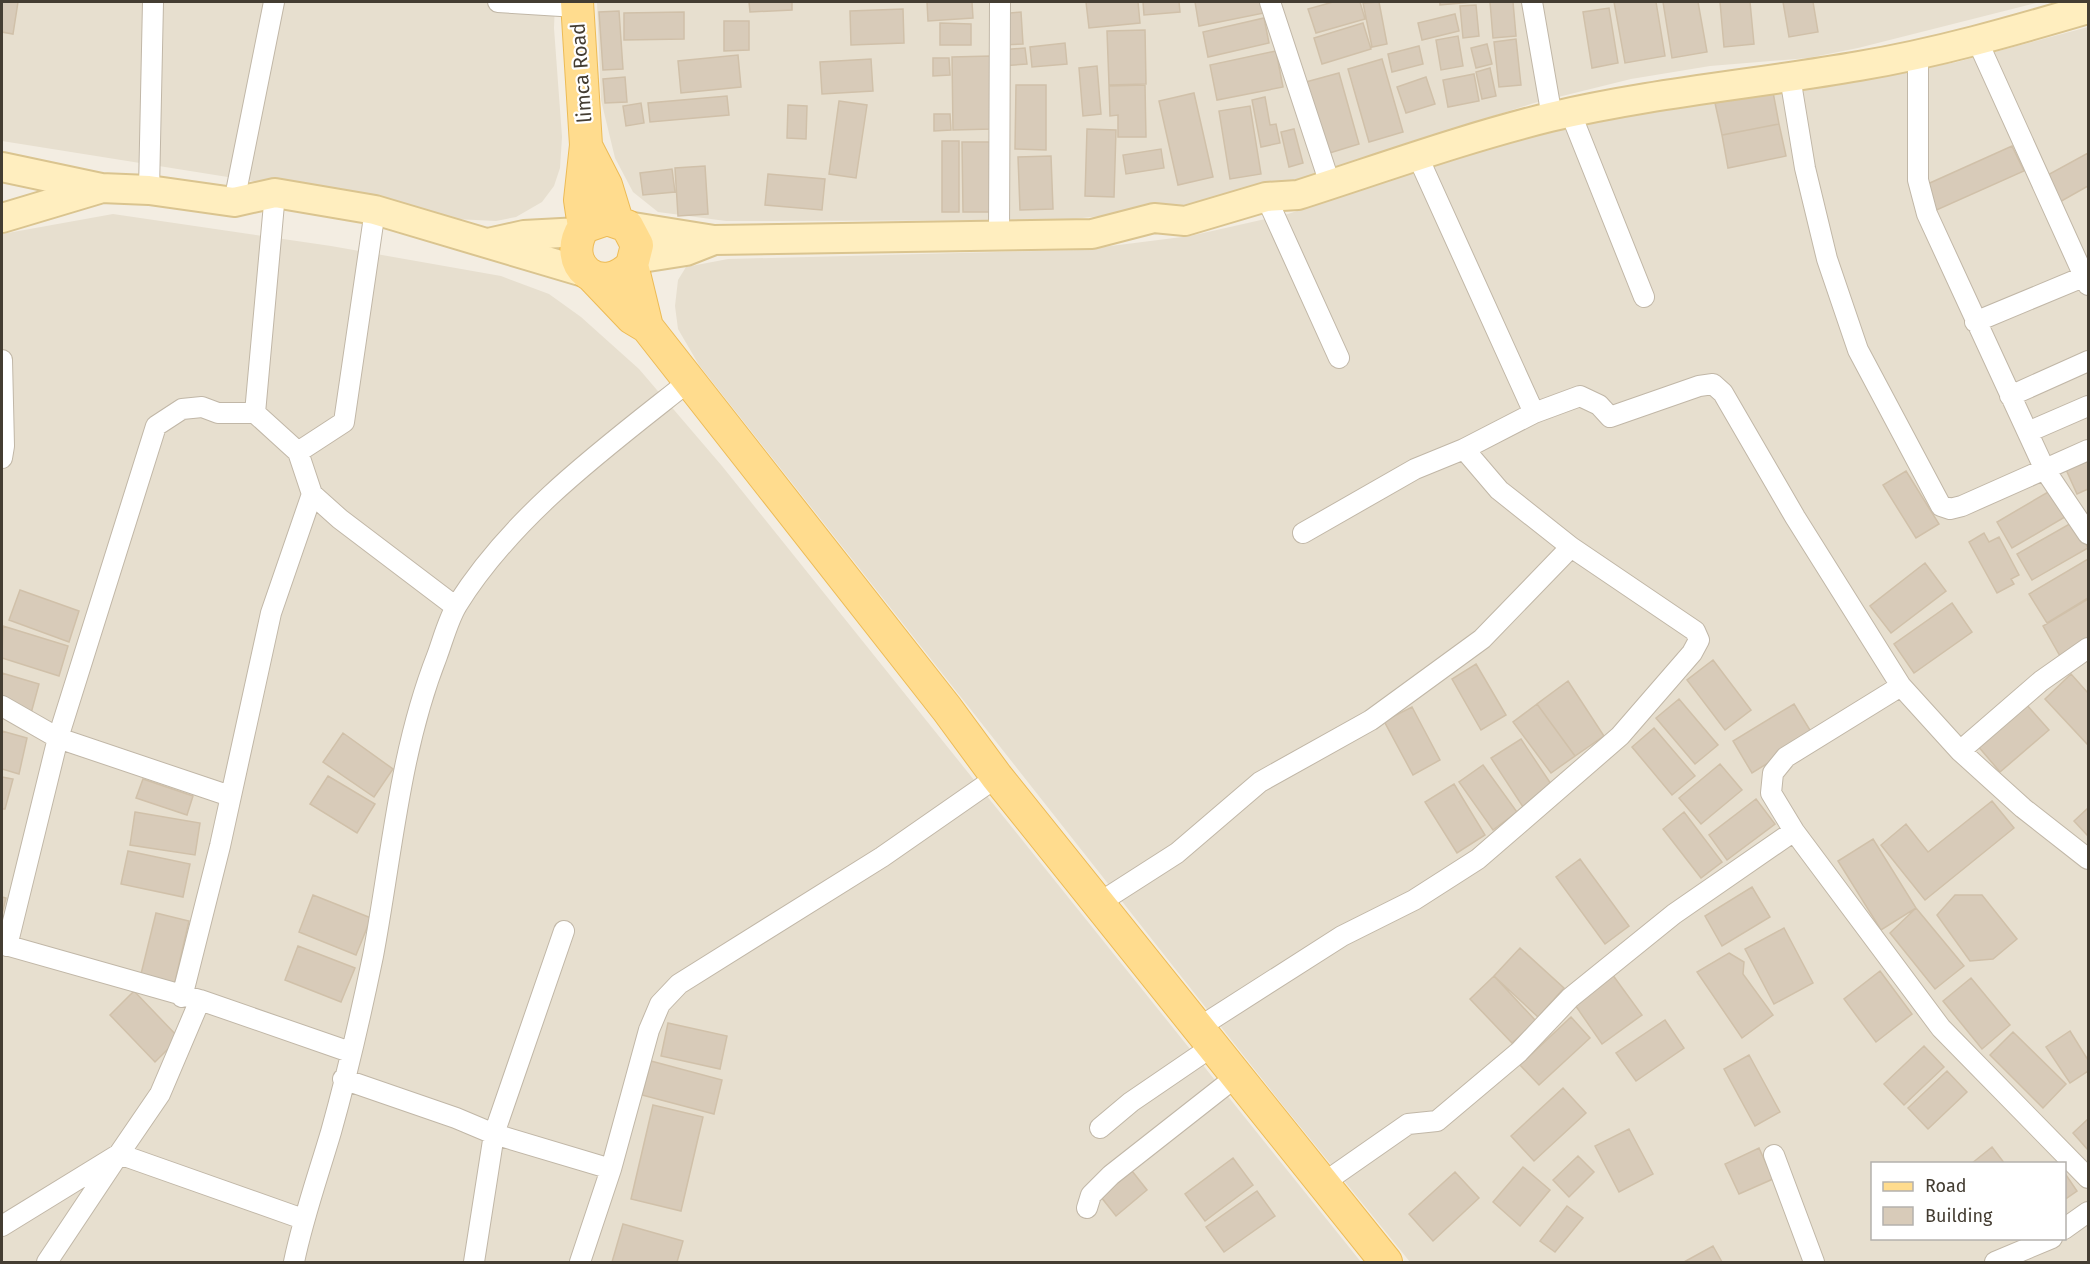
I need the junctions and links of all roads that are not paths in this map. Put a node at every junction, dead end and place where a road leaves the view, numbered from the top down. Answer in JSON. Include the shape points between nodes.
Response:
{"nodes":[{"id":1,"x":153,"y":2,"type":"edge"},
{"id":2,"x":274,"y":2,"type":"edge"},
{"id":3,"x":498,"y":2,"type":"edge"},
{"id":4,"x":1000,"y":2,"type":"edge"},
{"id":5,"x":1270,"y":2,"type":"edge"},
{"id":6,"x":1532,"y":2,"type":"edge"},
{"id":7,"x":577,"y":4,"type":"edge"},
{"id":8,"x":2088,"y":9,"type":"edge"},
{"id":9,"x":1977,"y":40,"type":"junction"},
{"id":10,"x":1918,"y":54,"type":"junction"},
{"id":11,"x":1790,"y":77,"type":"junction"},
{"id":12,"x":1562,"y":115,"type":"junction"},
{"id":13,"x":586,"y":145,"type":"junction"},
{"id":14,"x":1418,"y":157,"type":"junction"},
{"id":15,"x":2,"y":167,"type":"edge"},
{"id":16,"x":1330,"y":184,"type":"junction"},
{"id":17,"x":101,"y":188,"type":"junction"},
{"id":18,"x":149,"y":190,"type":"junction"},
{"id":19,"x":275,"y":193,"type":"junction"},
{"id":20,"x":1266,"y":197,"type":"junction"},
{"id":21,"x":234,"y":202,"type":"junction"},
{"id":22,"x":375,"y":210,"type":"junction"},
{"id":23,"x":2,"y":218,"type":"edge"},
{"id":24,"x":622,"y":224,"type":"junction"},
{"id":25,"x":582,"y":230,"type":"junction"},
{"id":26,"x":999,"y":235,"type":"junction"},
{"id":27,"x":714,"y":240,"type":"junction"},
{"id":28,"x":485,"y":244,"type":"junction"},
{"id":29,"x":634,"y":262,"type":"junction"},
{"id":30,"x":590,"y":275,"type":"junction"},
{"id":31,"x":2087,"y":279,"type":"edge"},
{"id":32,"x":1644,"y":297,"type":"dead end"},
{"id":33,"x":1975,"y":322,"type":"junction"},
{"id":34,"x":647,"y":327,"type":"junction"},
{"id":35,"x":1339,"y":358,"type":"dead end"},
{"id":36,"x":2,"y":360,"type":"edge"},
{"id":37,"x":2088,"y":361,"type":"edge"},
{"id":38,"x":688,"y":382,"type":"junction"},
{"id":39,"x":2010,"y":396,"type":"junction"},
{"id":40,"x":2088,"y":406,"type":"edge"},
{"id":41,"x":255,"y":413,"type":"junction"},
{"id":42,"x":1534,"y":413,"type":"junction"},
{"id":43,"x":2028,"y":432,"type":"junction"},
{"id":44,"x":1464,"y":448,"type":"junction"},
{"id":45,"x":2088,"y":450,"type":"edge"},
{"id":46,"x":298,"y":452,"type":"junction"},
{"id":47,"x":2,"y":458,"type":"edge"},
{"id":48,"x":2045,"y":470,"type":"junction"},
{"id":49,"x":312,"y":494,"type":"junction"},
{"id":50,"x":1303,"y":533,"type":"dead end"},
{"id":51,"x":2088,"y":534,"type":"edge"},
{"id":52,"x":1571,"y":547,"type":"junction"},
{"id":53,"x":456,"y":607,"type":"junction"},
{"id":54,"x":2088,"y":648,"type":"edge"},
{"id":55,"x":1901,"y":686,"type":"junction"},
{"id":56,"x":2,"y":706,"type":"edge"},
{"id":57,"x":58,"y":738,"type":"junction"},
{"id":58,"x":1960,"y":751,"type":"junction"},
{"id":59,"x":997,"y":777,"type":"junction"},
{"id":60,"x":230,"y":796,"type":"junction"},
{"id":61,"x":1794,"y":831,"type":"junction"},
{"id":62,"x":2088,"y":859,"type":"edge"},
{"id":63,"x":1099,"y":903,"type":"junction"},
{"id":64,"x":564,"y":931,"type":"dead end"},
{"id":65,"x":4,"y":945,"type":"edge"},
{"id":66,"x":191,"y":999,"type":"junction"},
{"id":67,"x":1206,"y":1037,"type":"junction"},
{"id":68,"x":350,"y":1052,"type":"junction"},
{"id":69,"x":1237,"y":1076,"type":"junction"},
{"id":70,"x":343,"y":1078,"type":"junction"},
{"id":71,"x":1100,"y":1128,"type":"dead end"},
{"id":72,"x":494,"y":1134,"type":"junction"},
{"id":73,"x":119,"y":1154,"type":"junction"},
{"id":74,"x":1774,"y":1155,"type":"dead end"},
{"id":75,"x":611,"y":1169,"type":"junction"},
{"id":76,"x":2088,"y":1178,"type":"edge"},
{"id":77,"x":1322,"y":1184,"type":"junction"},
{"id":78,"x":1087,"y":1208,"type":"dead end"},
{"id":79,"x":2088,"y":1212,"type":"edge"},
{"id":80,"x":303,"y":1219,"type":"junction"},
{"id":81,"x":2,"y":1226,"type":"edge"},
{"id":82,"x":2066,"y":1228,"type":"edge"},
{"id":83,"x":2050,"y":1240,"type":"edge"},
{"id":84,"x":47,"y":1263,"type":"edge"},
{"id":85,"x":294,"y":1263,"type":"edge"},
{"id":86,"x":474,"y":1263,"type":"edge"},
{"id":87,"x":580,"y":1263,"type":"edge"},
{"id":88,"x":1386,"y":1263,"type":"edge"},
{"id":89,"x":1814,"y":1263,"type":"edge"},
{"id":90,"x":1995,"y":1263,"type":"edge"}],
"edges":[{"from":1,"to":18,"type":"street"},
{"from":2,"to":21,"type":"street"},
{"from":3,"to":7,"type":"street"},
{"from":4,"to":26,"type":"street"},
{"from":5,"to":16,"type":"street"},
{"from":6,"to":12,"type":"street"},
{"from":7,"to":13,"type":"main road","name":"limca Road"},
{"from":8,"to":9,"type":"main road"},
{"from":9,"to":10,"type":"main road"},
{"from":9,"to":31,"type":"street"},
{"from":10,"to":11,"type":"main road"},
{"from":10,"to":33,"type":"street","via":[[1918,180],[1927,214]]},
{"from":11,"to":12,"type":"main road"},
{"from":11,"to":48,"type":"street","via":[[1805,168],[1858,350],[1941,506],[1962,506]]},
{"from":12,"to":14,"type":"main road","via":[[1488,132]]},
{"from":12,"to":32,"type":"street"},
{"from":13,"to":24,"type":"main road","name":"limca Road"},
{"from":13,"to":25,"type":"main road","name":"limca Road","via":[[580,200]]},
{"from":14,"to":16,"type":"main road"},
{"from":14,"to":42,"type":"street"},
{"from":15,"to":17,"type":"main road"},
{"from":16,"to":20,"type":"main road","via":[[1298,195]]},
{"from":17,"to":18,"type":"main road"},
{"from":17,"to":23,"type":"main road"},
{"from":18,"to":21,"type":"main road"},
{"from":19,"to":21,"type":"main road"},
{"from":19,"to":22,"type":"main road"},
{"from":19,"to":41,"type":"street"},
{"from":20,"to":26,"type":"main road","via":[[1185,221],[1154,218],[1092,234]]},
{"from":20,"to":35,"type":"street"},
{"from":22,"to":28,"type":"main road"},
{"from":22,"to":46,"type":"street","via":[[344,422]]},
{"from":24,"to":25,"type":"main road","via":[[596,221]]},
{"from":24,"to":27,"type":"main road"},
{"from":24,"to":29,"type":"main road","via":[[637,245]]},
{"from":25,"to":28,"type":"main road","via":[[524,235]]},
{"from":25,"to":30,"type":"main road","via":[[576,250],[578,261]]},
{"from":26,"to":27,"type":"main road"},
{"from":27,"to":29,"type":"main road","via":[[686,251]]},
{"from":28,"to":30,"type":"main road"},
{"from":29,"to":30,"type":"main road","via":[[624,275],[614,279]]},
{"from":29,"to":34,"type":"main road"},
{"from":30,"to":34,"type":"main road","via":[[632,318]]},
{"from":31,"to":33,"type":"street"},
{"from":33,"to":39,"type":"street"},
{"from":34,"to":38,"type":"main road"},
{"from":36,"to":47,"type":"street"},
{"from":37,"to":39,"type":"street"},
{"from":38,"to":53,"type":"street","via":[[580,468],[486,565]]},
{"from":38,"to":59,"type":"main road"},
{"from":39,"to":43,"type":"street"},
{"from":40,"to":43,"type":"street"},
{"from":41,"to":46,"type":"street"},
{"from":41,"to":57,"type":"street","via":[[218,413],[202,407],[182,409],[156,426]]},
{"from":42,"to":44,"type":"street"},
{"from":42,"to":55,"type":"street","via":[[1580,396],[1599,405],[1610,417],[1713,384],[1723,393]]},
{"from":43,"to":48,"type":"street"},
{"from":44,"to":50,"type":"street","via":[[1415,469]]},
{"from":44,"to":52,"type":"street","via":[[1499,490]]},
{"from":45,"to":48,"type":"street"},
{"from":46,"to":49,"type":"street"},
{"from":48,"to":51,"type":"street"},
{"from":49,"to":53,"type":"street"},
{"from":49,"to":60,"type":"street","via":[[271,612]]},
{"from":52,"to":63,"type":"street","via":[[1482,639],[1371,720],[1260,782],[1177,853]]},
{"from":52,"to":67,"type":"street","via":[[1695,631],[1699,640],[1692,653],[1620,736],[1478,859],[1414,900],[1342,936]]},
{"from":53,"to":68,"type":"street","via":[[425,686],[401,781],[373,956]]},
{"from":54,"to":58,"type":"street","via":[[2042,681]]},
{"from":55,"to":58,"type":"street"},
{"from":55,"to":61,"type":"street","via":[[1786,757],[1773,773],[1771,793]]},
{"from":56,"to":57,"type":"street"},
{"from":57,"to":60,"type":"street"},
{"from":57,"to":65,"type":"street"},
{"from":58,"to":62,"type":"street"},
{"from":59,"to":63,"type":"main road"},
{"from":59,"to":75,"type":"street","via":[[872,863],[679,984],[660,1004],[649,1030]]},
{"from":60,"to":66,"type":"street"},
{"from":61,"to":76,"type":"street","via":[[1941,1028]]},
{"from":61,"to":77,"type":"street","via":[[1674,914],[1570,998],[1519,1052],[1437,1120],[1408,1124]]},
{"from":63,"to":67,"type":"main road"},
{"from":64,"to":72,"type":"street"},
{"from":65,"to":66,"type":"street"},
{"from":66,"to":68,"type":"street"},
{"from":66,"to":73,"type":"street","via":[[160,1094]]},
{"from":67,"to":69,"type":"main road"},
{"from":67,"to":71,"type":"street"},
{"from":68,"to":70,"type":"street"},
{"from":69,"to":77,"type":"main road"},
{"from":69,"to":78,"type":"street","via":[[1111,1175],[1091,1195]]},
{"from":70,"to":72,"type":"street"},
{"from":70,"to":80,"type":"street"},
{"from":72,"to":75,"type":"street"},
{"from":72,"to":86,"type":"street"},
{"from":73,"to":80,"type":"street"},
{"from":73,"to":81,"type":"street"},
{"from":73,"to":84,"type":"street"},
{"from":74,"to":89,"type":"street"},
{"from":75,"to":87,"type":"street"},
{"from":77,"to":88,"type":"main road"},
{"from":79,"to":82,"type":"street"},
{"from":80,"to":85,"type":"street"},
{"from":83,"to":90,"type":"street"}]}
